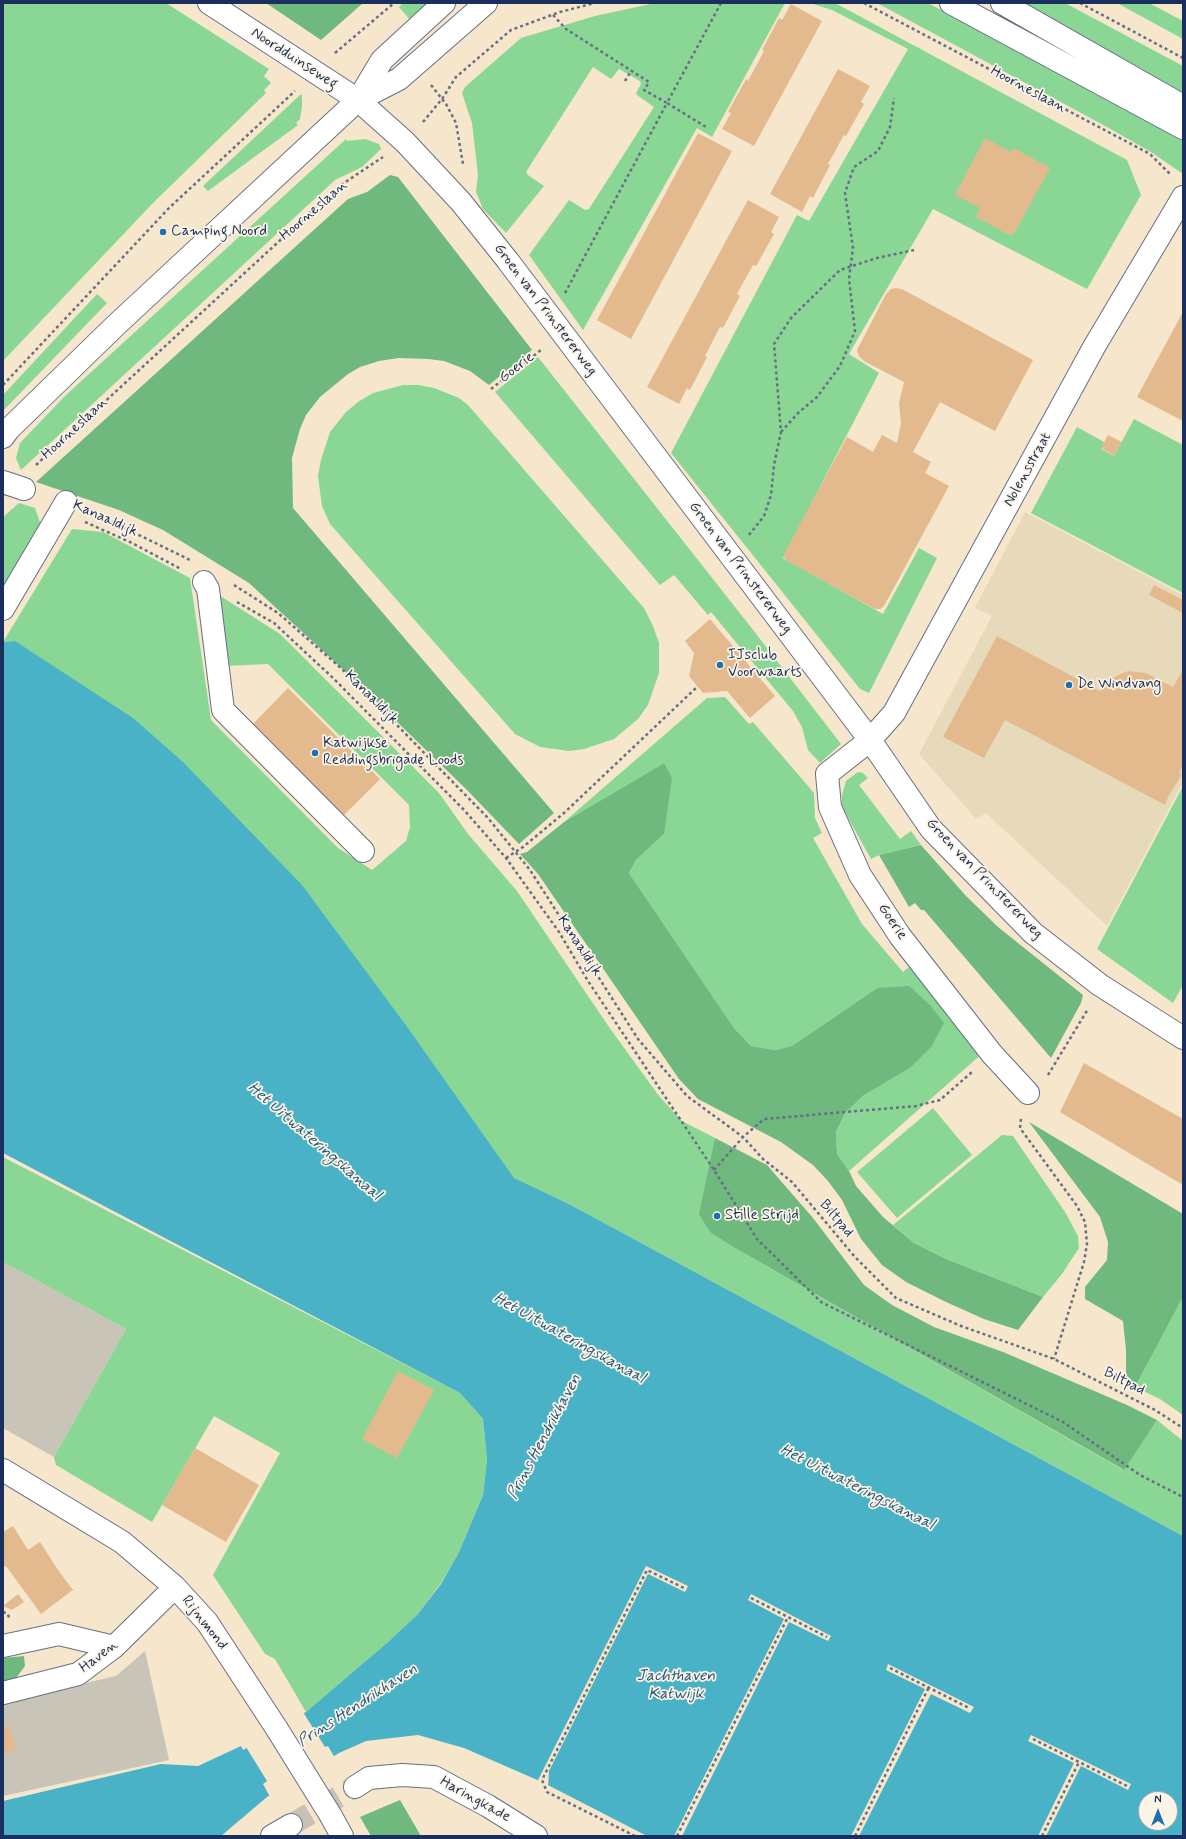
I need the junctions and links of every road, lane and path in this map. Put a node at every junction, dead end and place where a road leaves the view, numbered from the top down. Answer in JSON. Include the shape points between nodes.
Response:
{"nodes":[{"id":1,"x":208,"y":3,"type":"edge"},
{"id":2,"x":394,"y":3,"type":"edge"},
{"id":3,"x":444,"y":3,"type":"edge"},
{"id":4,"x":486,"y":3,"type":"edge"},
{"id":5,"x":595,"y":3,"type":"edge"},
{"id":6,"x":721,"y":3,"type":"edge"},
{"id":7,"x":864,"y":3,"type":"edge"},
{"id":8,"x":951,"y":3,"type":"edge"},
{"id":9,"x":1002,"y":3,"type":"edge"},
{"id":10,"x":1080,"y":3,"type":"edge"},
{"id":11,"x":236,"y":10,"type":"edge"},
{"id":12,"x":553,"y":15,"type":"junction"},
{"id":13,"x":1183,"y":58,"type":"edge"},
{"id":14,"x":631,"y":71,"type":"junction"},
{"id":15,"x":314,"y":73,"type":"junction"},
{"id":16,"x":625,"y":81,"type":"dead end"},
{"id":17,"x":428,"y":82,"type":"dead end"},
{"id":18,"x":894,"y":98,"type":"dead end"},
{"id":19,"x":442,"y":99,"type":"junction"},
{"id":20,"x":358,"y":100,"type":"junction"},
{"id":21,"x":667,"y":103,"type":"junction"},
{"id":22,"x":1183,"y":106,"type":"edge"},
{"id":23,"x":706,"y":127,"type":"dead end"},
{"id":24,"x":1183,"y":128,"type":"edge"},
{"id":25,"x":405,"y":142,"type":"junction"},
{"id":26,"x":1172,"y":177,"type":"dead end"},
{"id":27,"x":1183,"y":197,"type":"edge"},
{"id":28,"x":461,"y":202,"type":"junction"},
{"id":29,"x":914,"y":250,"type":"dead end"},
{"id":30,"x":851,"y":266,"type":"junction"},
{"id":31,"x":552,"y":318,"type":"junction"},
{"id":32,"x":544,"y":348,"type":"dead end"},
{"id":33,"x":3,"y":385,"type":"edge"},
{"id":34,"x":491,"y":389,"type":"dead end"},
{"id":35,"x":781,"y":432,"type":"junction"},
{"id":36,"x":3,"y":437,"type":"edge"},
{"id":37,"x":14,"y":485,"type":"edge"},
{"id":38,"x":63,"y":507,"type":"junction"},
{"id":39,"x":732,"y":558,"type":"junction"},
{"id":40,"x":192,"y":561,"type":"dead end"},
{"id":41,"x":204,"y":582,"type":"junction"},
{"id":42,"x":232,"y":584,"type":"dead end"},
{"id":43,"x":3,"y":609,"type":"edge"},
{"id":44,"x":698,"y":686,"type":"dead end"},
{"id":45,"x":870,"y":740,"type":"junction"},
{"id":46,"x":363,"y":851,"type":"dead end"},
{"id":47,"x":515,"y":851,"type":"junction"},
{"id":48,"x":506,"y":858,"type":"junction"},
{"id":49,"x":1100,"y":985,"type":"junction"},
{"id":50,"x":1183,"y":1038,"type":"edge"},
{"id":51,"x":638,"y":1039,"type":"joint"},
{"id":52,"x":992,"y":1054,"type":"junction"},
{"id":53,"x":1028,"y":1093,"type":"junction"},
{"id":54,"x":743,"y":1137,"type":"junction"},
{"id":55,"x":714,"y":1170,"type":"junction"},
{"id":56,"x":1054,"y":1359,"type":"junction"},
{"id":57,"x":1183,"y":1428,"type":"edge"},
{"id":58,"x":3,"y":1470,"type":"edge"},
{"id":59,"x":1183,"y":1497,"type":"edge"},
{"id":60,"x":175,"y":1587,"type":"junction"},
{"id":61,"x":684,"y":1588,"type":"dead end"},
{"id":62,"x":751,"y":1598,"type":"dead end"},
{"id":63,"x":788,"y":1617,"type":"junction"},
{"id":64,"x":827,"y":1637,"type":"dead end"},
{"id":65,"x":3,"y":1646,"type":"edge"},
{"id":66,"x":114,"y":1647,"type":"junction"},
{"id":67,"x":890,"y":1668,"type":"dead end"},
{"id":68,"x":930,"y":1687,"type":"junction"},
{"id":69,"x":3,"y":1693,"type":"edge"},
{"id":70,"x":969,"y":1708,"type":"dead end"},
{"id":71,"x":1033,"y":1739,"type":"dead end"},
{"id":72,"x":1079,"y":1762,"type":"junction"},
{"id":73,"x":1127,"y":1786,"type":"dead end"},
{"id":74,"x":355,"y":1787,"type":"tunnel mouth"},
{"id":75,"x":291,"y":1825,"type":"tunnel mouth"},
{"id":76,"x":272,"y":1836,"type":"edge"},
{"id":77,"x":342,"y":1836,"type":"edge"},
{"id":78,"x":536,"y":1836,"type":"edge"},
{"id":79,"x":635,"y":1836,"type":"edge"},
{"id":80,"x":677,"y":1836,"type":"edge"},
{"id":81,"x":855,"y":1836,"type":"edge"},
{"id":82,"x":1042,"y":1836,"type":"edge"}],
"edges":[{"from":1,"to":11,"type":"street","name":"Noordduinseweg"},
{"from":2,"to":15,"type":"path"},
{"from":3,"to":20,"type":"street","via":[[382,60]]},
{"from":4,"to":20,"type":"street","via":[[399,79]]},
{"from":5,"to":12,"type":"path","name":"Hoorneslaan"},
{"from":6,"to":21,"type":"path"},
{"from":7,"to":26,"type":"path","name":"Hoorneslaan","via":[[1150,154]]},
{"from":8,"to":24,"type":"street"},
{"from":9,"to":22,"type":"street"},
{"from":10,"to":13,"type":"path"},
{"from":11,"to":15,"type":"street","name":"Noordduinseweg"},
{"from":12,"to":14,"type":"path","via":[[566,30]]},
{"from":12,"to":19,"type":"path","name":"Hoorneslaan","via":[[511,30],[495,42],[456,77]]},
{"from":14,"to":16,"type":"path"},
{"from":14,"to":21,"type":"path","via":[[649,82],[644,90]]},
{"from":15,"to":20,"type":"street","name":"Noordduinseweg"},
{"from":15,"to":33,"type":"path","via":[[169,208]]},
{"from":17,"to":19,"type":"path"},
{"from":18,"to":30,"type":"path","via":[[890,127],[878,151],[854,167],[845,193],[853,248]]},
{"from":19,"to":25,"type":"path","name":"Hoorneslaan"},
{"from":19,"to":28,"type":"path","via":[[456,123],[461,149]]},
{"from":20,"to":25,"type":"street","name":"Groen van Prinstererweg"},
{"from":20,"to":36,"type":"street","via":[[115,326]]},
{"from":21,"to":23,"type":"path"},
{"from":21,"to":31,"type":"path"},
{"from":25,"to":28,"type":"street","name":"Groen van Prinstererweg"},
{"from":25,"to":37,"type":"path","name":"Hoorneslaan","via":[[338,187]]},
{"from":27,"to":45,"type":"street","name":"Nolensstraat","via":[[1094,347],[894,713]]},
{"from":28,"to":31,"type":"street","name":"Groen van Prinstererweg"},
{"from":29,"to":30,"type":"path"},
{"from":30,"to":35,"type":"path","via":[[849,279],[855,331],[840,366],[817,397]]},
{"from":30,"to":35,"type":"path","via":[[840,270],[790,318],[774,344]]},
{"from":31,"to":39,"type":"street","name":"Groen van Prinstererweg"},
{"from":32,"to":34,"type":"path","name":"Goerie"},
{"from":35,"to":39,"type":"path","via":[[774,465],[772,495],[764,516]]},
{"from":38,"to":40,"type":"path","name":"Kanaaldijk","via":[[124,527]]},
{"from":38,"to":41,"type":"path","name":"Kanaaldijk"},
{"from":38,"to":43,"type":"street"},
{"from":39,"to":45,"type":"street","name":"Groen van Prinstererweg"},
{"from":41,"to":46,"type":"street","via":[[208,589],[223,710]]},
{"from":41,"to":48,"type":"path","name":"Kanaaldijk","via":[[274,623],[460,805]]},
{"from":42,"to":47,"type":"path","name":"Kanaaldijk","via":[[278,613],[342,669],[488,818]]},
{"from":44,"to":47,"type":"path","via":[[564,813]]},
{"from":45,"to":49,"type":"street","name":"Groen van Prinstererweg","via":[[931,829],[1034,933]]},
{"from":45,"to":52,"type":"street","name":"Goerie","via":[[827,774],[830,807],[868,888],[900,936]]},
{"from":47,"to":48,"type":"path"},
{"from":47,"to":51,"type":"path","name":"Kanaaldijk","via":[[530,870]]},
{"from":48,"to":55,"type":"path","name":"Kanaaldijk","via":[[559,932],[588,981]]},
{"from":49,"to":50,"type":"street","name":"Groen van Prinstererweg"},
{"from":49,"to":53,"type":"path","via":[[1043,1084]]},
{"from":51,"to":54,"type":"path","name":"Biltpad","via":[[687,1096]]},
{"from":52,"to":53,"type":"street","name":"Goerie"},
{"from":52,"to":54,"type":"path","via":[[940,1100],[916,1106],[764,1119]]},
{"from":53,"to":56,"type":"path","via":[[1022,1107],[1020,1128],[1077,1206],[1085,1222],[1087,1244],[1083,1268]]},
{"from":54,"to":55,"type":"path"},
{"from":54,"to":56,"type":"path","name":"Biltpad","via":[[792,1182],[855,1257],[896,1298],[961,1326]]},
{"from":55,"to":59,"type":"path","name":"Kanaaldijk","via":[[757,1239],[821,1302],[1063,1422],[1140,1475]]},
{"from":56,"to":57,"type":"path","name":"Biltpad","via":[[1155,1410]]},
{"from":58,"to":60,"type":"street","name":"Rijnmond","via":[[122,1542]]},
{"from":60,"to":66,"type":"street","name":"Haven"},
{"from":60,"to":77,"type":"street","name":"Rijnmond","bridge":true,"via":[[207,1622],[277,1729]]},
{"from":61,"to":79,"type":"path","via":[[647,1570],[542,1780],[547,1792]]},
{"from":62,"to":63,"type":"path"},
{"from":63,"to":64,"type":"path"},
{"from":63,"to":80,"type":"path"},
{"from":65,"to":66,"type":"street","via":[[60,1634]]},
{"from":66,"to":69,"type":"street","name":"Haven","via":[[78,1674]]},
{"from":67,"to":68,"type":"path"},
{"from":68,"to":70,"type":"path"},
{"from":68,"to":81,"type":"path"},
{"from":71,"to":72,"type":"path"},
{"from":72,"to":73,"type":"path"},
{"from":72,"to":82,"type":"path"},
{"from":74,"to":78,"type":"street","name":"Haringkade","via":[[369,1778],[402,1775],[434,1777]]},
{"from":75,"to":76,"type":"street"}]}
